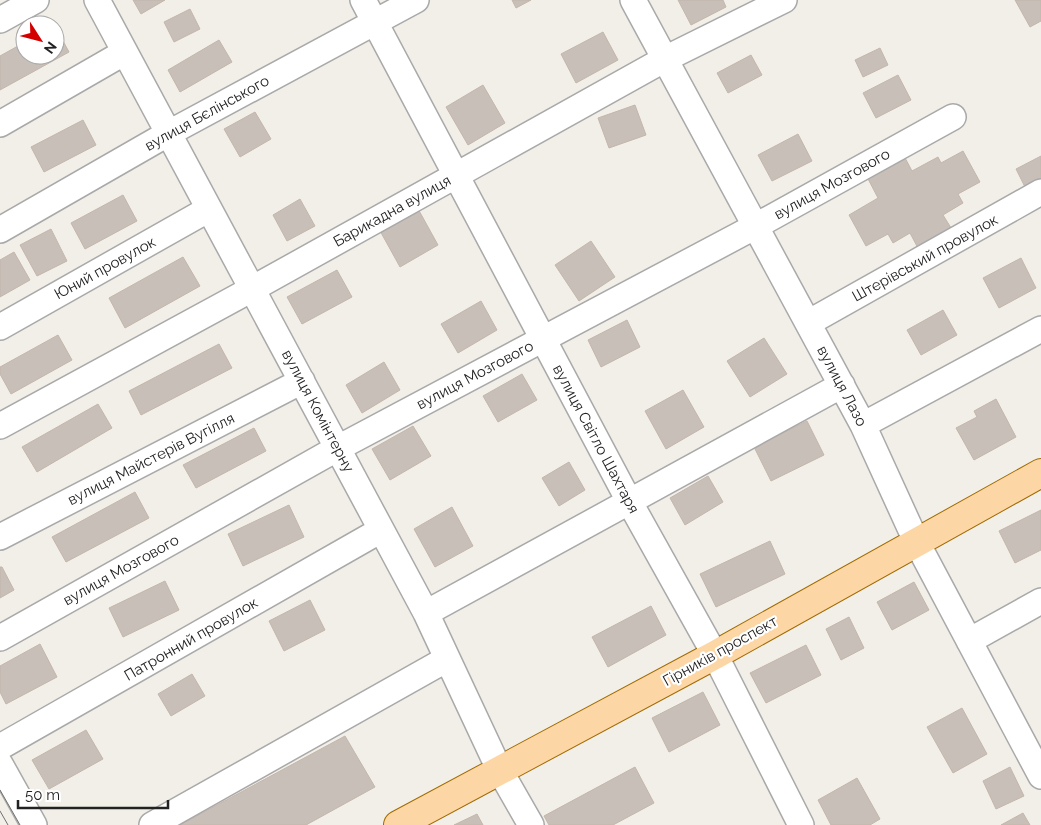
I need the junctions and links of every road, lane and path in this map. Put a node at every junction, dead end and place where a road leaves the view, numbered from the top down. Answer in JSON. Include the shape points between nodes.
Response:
{"nodes":[{"id":1,"x":36,"y":0,"type":"edge"},
{"id":2,"x":97,"y":0,"type":"edge"},
{"id":3,"x":363,"y":0,"type":"edge"},
{"id":4,"x":416,"y":0,"type":"edge"},
{"id":5,"x":633,"y":0,"type":"edge"},
{"id":6,"x":784,"y":0,"type":"edge"},
{"id":7,"x":0,"y":20,"type":"edge"},
{"id":8,"x":376,"y":22,"type":"junction"},
{"id":9,"x":125,"y":52,"type":"junction"},
{"id":10,"x":665,"y":59,"type":"junction"},
{"id":11,"x":953,"y":117,"type":"dead end"},
{"id":12,"x":0,"y":124,"type":"edge"},
{"id":13,"x":168,"y":133,"type":"junction"},
{"id":14,"x":457,"y":175,"type":"junction"},
{"id":15,"x":1041,"y":192,"type":"edge"},
{"id":16,"x":209,"y":209,"type":"junction"},
{"id":17,"x":756,"y":226,"type":"junction"},
{"id":18,"x":0,"y":230,"type":"edge"},
{"id":19,"x":252,"y":289,"type":"junction"},
{"id":20,"x":808,"y":323,"type":"junction"},
{"id":21,"x":0,"y":327,"type":"edge"},
{"id":22,"x":1041,"y":329,"type":"edge"},
{"id":23,"x":544,"y":339,"type":"junction"},
{"id":24,"x":302,"y":381,"type":"junction"},
{"id":25,"x":842,"y":385,"type":"junction"},
{"id":26,"x":863,"y":425,"type":"junction"},
{"id":27,"x":0,"y":426,"type":"edge"},
{"id":28,"x":338,"y":448,"type":"junction"},
{"id":29,"x":1041,"y":473,"type":"edge"},
{"id":30,"x":629,"y":501,"type":"junction"},
{"id":31,"x":381,"y":530,"type":"junction"},
{"id":32,"x":0,"y":537,"type":"edge"},
{"id":33,"x":916,"y":541,"type":"junction"},
{"id":34,"x":1041,"y":601,"type":"edge"},
{"id":35,"x":426,"y":613,"type":"junction"},
{"id":36,"x":0,"y":638,"type":"edge"},
{"id":37,"x":969,"y":640,"type":"junction"},
{"id":38,"x":715,"y":655,"type":"junction"},
{"id":39,"x":447,"y":659,"type":"junction"},
{"id":40,"x":0,"y":747,"type":"edge"},
{"id":41,"x":0,"y":764,"type":"edge"},
{"id":42,"x":499,"y":769,"type":"junction"},
{"id":43,"x":1041,"y":776,"type":"edge"},
{"id":44,"x":34,"y":825,"type":"edge"},
{"id":45,"x":152,"y":825,"type":"edge"},
{"id":46,"x":398,"y":825,"type":"edge"},
{"id":47,"x":532,"y":825,"type":"edge"},
{"id":48,"x":801,"y":825,"type":"edge"}],
"edges":[{"from":1,"to":7,"type":"street"},
{"from":2,"to":9,"type":"street","name":"вулиця Комінтерну"},
{"from":3,"to":8,"type":"street","name":"вулиця Світло Шахтаря"},
{"from":4,"to":8,"type":"street","name":"вулиця Бєлінського"},
{"from":5,"to":10,"type":"street","name":"вулиця Лазо"},
{"from":6,"to":10,"type":"street","name":"Барикадна вулиця"},
{"from":8,"to":13,"type":"street","name":"вулиця Бєлінського"},
{"from":8,"to":14,"type":"street","name":"вулиця Світло Шахтаря"},
{"from":9,"to":12,"type":"street"},
{"from":9,"to":13,"type":"street","name":"вулиця Комінтерну"},
{"from":10,"to":14,"type":"street","name":"Барикадна вулиця"},
{"from":10,"to":17,"type":"street","name":"вулиця Лазо"},
{"from":11,"to":17,"type":"street","name":"вулиця Мозгового"},
{"from":13,"to":16,"type":"street","name":"вулиця Комінтерну"},
{"from":13,"to":18,"type":"street","name":"вулиця Бєлінського"},
{"from":14,"to":19,"type":"street","name":"Барикадна вулиця"},
{"from":14,"to":23,"type":"street","name":"вулиця Світло Шахтаря"},
{"from":15,"to":20,"type":"street","name":"Штерівський провулок"},
{"from":16,"to":19,"type":"street","name":"вулиця Комінтерну"},
{"from":16,"to":21,"type":"street","name":"Юний провулок"},
{"from":17,"to":20,"type":"street","name":"вулиця Лазо"},
{"from":17,"to":23,"type":"street","name":"вулиця Мозгового"},
{"from":19,"to":24,"type":"street","name":"вулиця Комінтерну"},
{"from":19,"to":27,"type":"street","name":"Барикадна вулиця"},
{"from":20,"to":25,"type":"street","name":"вулиця Лазо"},
{"from":22,"to":26,"type":"street"},
{"from":23,"to":28,"type":"street","name":"вулиця Мозгового"},
{"from":23,"to":30,"type":"street","name":"вулиця Світло Шахтаря"},
{"from":24,"to":28,"type":"street","name":"вулиця Комінтерну"},
{"from":24,"to":32,"type":"street","name":"вулиця Майстерів Вугілля"},
{"from":25,"to":26,"type":"street","name":"вулиця Лазо"},
{"from":25,"to":30,"type":"street"},
{"from":26,"to":33,"type":"street","name":"вулиця Лазо"},
{"from":28,"to":31,"type":"street","name":"вулиця Комінтерну"},
{"from":28,"to":36,"type":"street","name":"вулиця Мозгового"},
{"from":29,"to":33,"type":"main road","name":"Гірників проспект"},
{"from":30,"to":35,"type":"street"},
{"from":30,"to":38,"type":"street","name":"вулиця Світло Шахтаря"},
{"from":31,"to":35,"type":"street","name":"вулиця Комінтерну"},
{"from":31,"to":40,"type":"street","name":"Патронний провулок"},
{"from":33,"to":37,"type":"street","name":"вулиця Лазо"},
{"from":33,"to":38,"type":"main road","name":"Гірників проспект"},
{"from":34,"to":37,"type":"street"},
{"from":35,"to":39,"type":"street","name":"вулиця Комінтерну"},
{"from":37,"to":43,"type":"street","name":"вулиця Лазо"},
{"from":38,"to":42,"type":"main road","name":"Гірників проспект"},
{"from":38,"to":48,"type":"street","name":"вулиця Світло Шахтаря"},
{"from":39,"to":42,"type":"street","name":"вулиця Комінтерну"},
{"from":39,"to":45,"type":"street"},
{"from":41,"to":44,"type":"street"},
{"from":42,"to":46,"type":"main road","name":"Гірників проспект"},
{"from":42,"to":47,"type":"street","name":"вулиця Комінтерну"}]}
